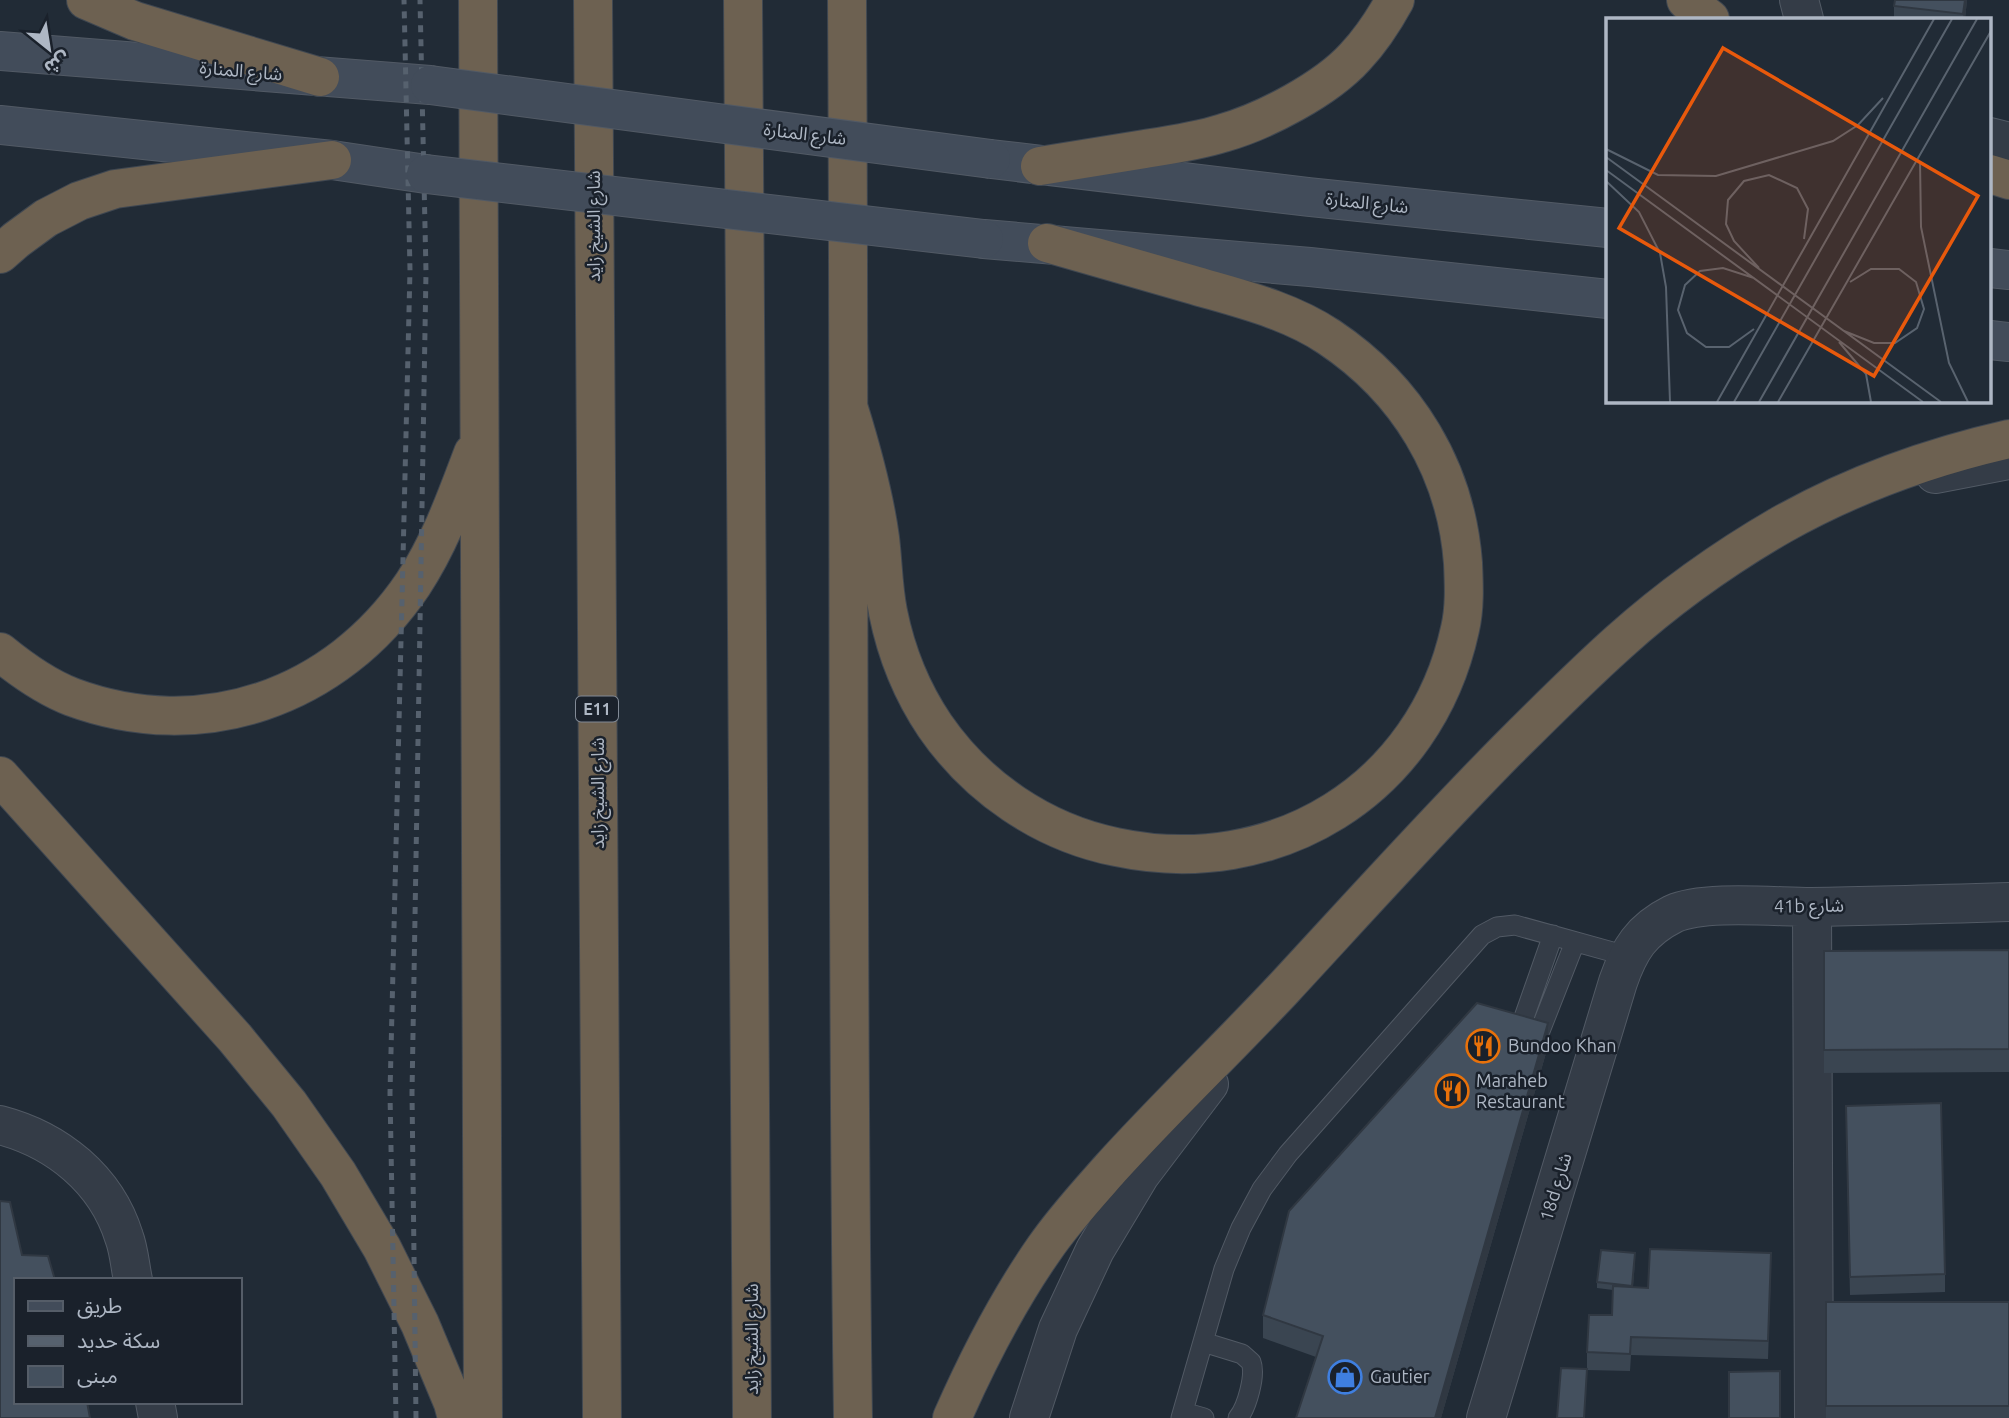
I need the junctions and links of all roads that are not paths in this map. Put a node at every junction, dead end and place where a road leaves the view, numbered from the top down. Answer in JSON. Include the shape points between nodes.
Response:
{"nodes":[{"id":1,"x":86,"y":0,"type":"edge"},
{"id":2,"x":478,"y":0,"type":"edge"},
{"id":3,"x":593,"y":0,"type":"edge"},
{"id":4,"x":743,"y":0,"type":"edge"},
{"id":5,"x":847,"y":0,"type":"edge"},
{"id":6,"x":1395,"y":0,"type":"edge"},
{"id":7,"x":1686,"y":0,"type":"edge"},
{"id":8,"x":1799,"y":0,"type":"edge"},
{"id":9,"x":1709,"y":18,"type":"edge"},
{"id":10,"x":1804,"y":18,"type":"edge"},
{"id":11,"x":0,"y":51,"type":"edge"},
{"id":12,"x":320,"y":77,"type":"junction"},
{"id":13,"x":0,"y":125,"type":"edge"},
{"id":14,"x":1992,"y":138,"type":"edge"},
{"id":15,"x":2009,"y":142,"type":"edge"},
{"id":16,"x":332,"y":160,"type":"junction"},
{"id":17,"x":1040,"y":166,"type":"junction"},
{"id":18,"x":1992,"y":175,"type":"edge"},
{"id":19,"x":2009,"y":180,"type":"edge"},
{"id":20,"x":1606,"y":228,"type":"edge"},
{"id":21,"x":1047,"y":243,"type":"junction"},
{"id":22,"x":0,"y":254,"type":"edge"},
{"id":23,"x":1606,"y":299,"type":"edge"},
{"id":24,"x":849,"y":409,"type":"junction"},
{"id":25,"x":481,"y":431,"type":"junction"},
{"id":26,"x":2009,"y":439,"type":"edge"},
{"id":27,"x":2009,"y":460,"type":"edge"},
{"id":28,"x":1783,"y":524,"type":"junction"},
{"id":29,"x":0,"y":652,"type":"edge"},
{"id":30,"x":0,"y":775,"type":"edge"},
{"id":31,"x":2009,"y":902,"type":"edge"},
{"id":32,"x":1812,"y":907,"type":"junction"},
{"id":33,"x":1553,"y":935,"type":"junction"},
{"id":34,"x":1575,"y":942,"type":"junction"},
{"id":35,"x":1627,"y":956,"type":"junction"},
{"id":36,"x":1282,"y":991,"type":"junction"},
{"id":37,"x":1521,"y":1023,"type":"edge"},
{"id":38,"x":1541,"y":1031,"type":"edge"},
{"id":39,"x":0,"y":1125,"type":"edge"},
{"id":40,"x":133,"y":1278,"type":"edge"},
{"id":41,"x":1203,"y":1342,"type":"junction"},
{"id":42,"x":1497,"y":1412,"type":"edge"},
{"id":43,"x":1182,"y":1415,"type":"edge"},
{"id":44,"x":457,"y":1418,"type":"edge"},
{"id":45,"x":483,"y":1418,"type":"edge"},
{"id":46,"x":602,"y":1418,"type":"edge"},
{"id":47,"x":752,"y":1418,"type":"edge"},
{"id":48,"x":853,"y":1418,"type":"edge"},
{"id":49,"x":952,"y":1418,"type":"edge"},
{"id":50,"x":1028,"y":1418,"type":"edge"},
{"id":51,"x":1204,"y":1418,"type":"edge"},
{"id":52,"x":1238,"y":1418,"type":"edge"},
{"id":53,"x":1814,"y":1418,"type":"edge"}],
"edges":[{"from":1,"to":12,"type":"highway","via":[[135,21]]},
{"from":2,"to":25,"type":"highway"},
{"from":3,"to":46,"type":"highway","name":"شارع الشيخ زايد","number":"E11"},
{"from":4,"to":47,"type":"highway","name":"شارع الشيخ زايد"},
{"from":5,"to":24,"type":"highway"},
{"from":6,"to":17,"type":"highway","via":[[1354,58],[1293,103],[1258,120],[1186,142]]},
{"from":7,"to":9,"type":"highway"},
{"from":8,"to":10,"type":"street"},
{"from":11,"to":12,"type":"main road","name":"شارع المنارة"},
{"from":12,"to":17,"type":"main road","name":"شارع المنارة","bridge":true,"via":[[430,85]]},
{"from":13,"to":16,"type":"main road"},
{"from":14,"to":15,"type":"street"},
{"from":16,"to":21,"type":"main road","bridge":true},
{"from":16,"to":22,"type":"highway","via":[[115,189],[47,218]]},
{"from":17,"to":20,"type":"main road","name":"شارع المنارة"},
{"from":18,"to":19,"type":"highway"},
{"from":21,"to":23,"type":"main road"},
{"from":21,"to":24,"type":"highway","via":[[1288,315],[1360,359],[1416,422],[1437,460],[1457,520],[1464,583],[1461,625],[1433,707],[1380,776],[1309,826],[1226,852],[1183,856],[1139,852],[1085,839],[1023,811],[959,758],[914,689],[888,611],[868,475]]},
{"from":24,"to":48,"type":"highway"},
{"from":25,"to":29,"type":"highway","via":[[448,519],[412,584],[384,621],[310,681],[265,701],[216,714],[167,717],[117,711],[70,696],[26,673]]},
{"from":25,"to":45,"type":"highway"},
{"from":26,"to":28,"type":"highway","via":[[1900,470]]},
{"from":27,"to":28,"type":"street","via":[[1938,473],[1860,495]]},
{"from":28,"to":36,"type":"highway","via":[[1729,558],[1621,640],[1447,811]]},
{"from":30,"to":44,"type":"highway","via":[[289,1104],[382,1248],[420,1324]]},
{"from":31,"to":32,"type":"street","name":"41b شارع"},
{"from":32,"to":35,"type":"street","name":"41b شارع","via":[[1707,906],[1675,914],[1647,930]]},
{"from":32,"to":53,"type":"street"},
{"from":33,"to":34,"type":"lane"},
{"from":33,"to":37,"type":"lane"},
{"from":33,"to":41,"type":"lane","via":[[1515,925],[1482,935],[1288,1154],[1241,1228]]},
{"from":34,"to":35,"type":"lane"},
{"from":34,"to":38,"type":"lane"},
{"from":35,"to":42,"type":"street","name":"18d شارع"},
{"from":36,"to":49,"type":"highway","via":[[1134,1142],[1045,1247],[976,1363]]},
{"from":36,"to":50,"type":"street","via":[[1140,1175],[1095,1250],[1058,1329]]},
{"from":39,"to":40,"type":"street","via":[[43,1140],[85,1172],[115,1214]]},
{"from":41,"to":43,"type":"lane"},
{"from":41,"to":52,"type":"lane","via":[[1242,1354],[1251,1362],[1254,1375]]},
{"from":43,"to":51,"type":"lane"}]}
